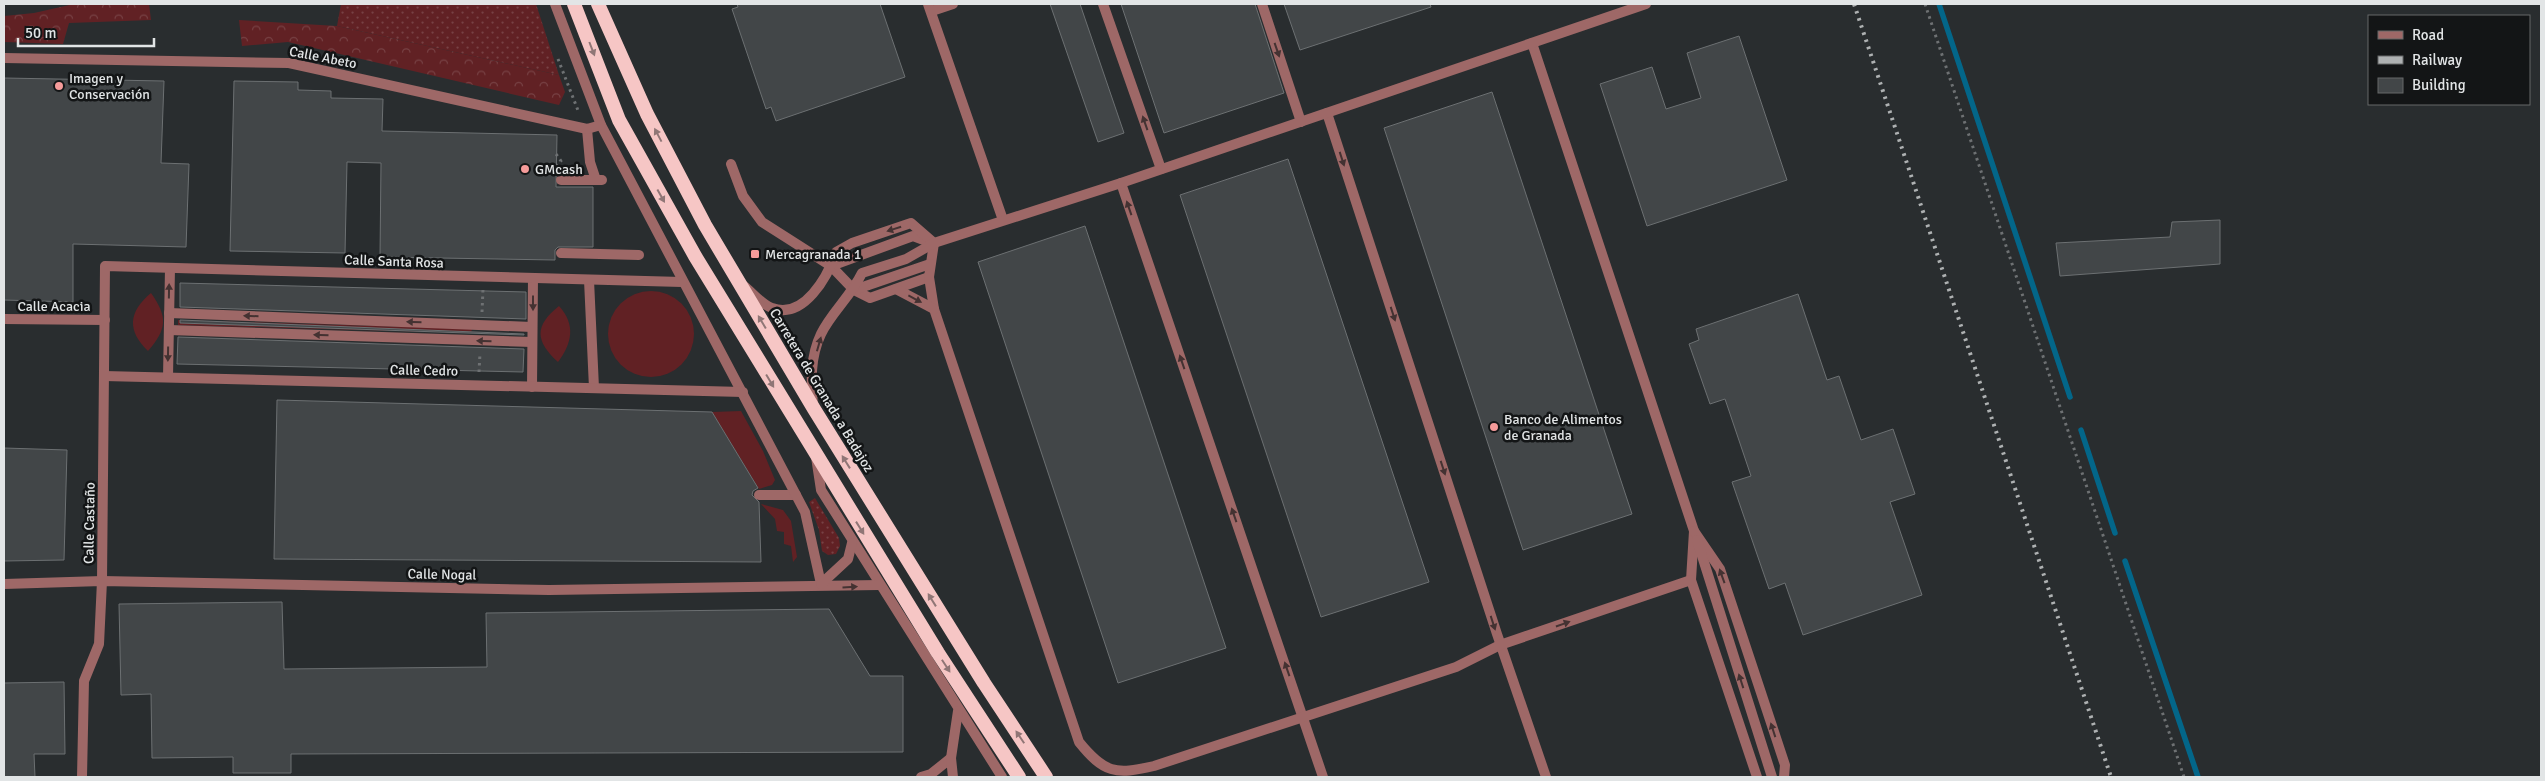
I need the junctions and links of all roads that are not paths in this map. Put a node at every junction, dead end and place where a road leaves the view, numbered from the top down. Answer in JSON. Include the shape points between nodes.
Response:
{"nodes":[{"id":1,"x":556,"y":4,"type":"edge"},
{"id":2,"x":574,"y":4,"type":"edge"},
{"id":3,"x":598,"y":4,"type":"edge"},
{"id":4,"x":953,"y":4,"type":"edge"},
{"id":5,"x":1103,"y":4,"type":"edge"},
{"id":6,"x":1262,"y":4,"type":"edge"},
{"id":7,"x":1646,"y":4,"type":"edge"},
{"id":8,"x":930,"y":7,"type":"edge"},
{"id":9,"x":1532,"y":43,"type":"junction"},
{"id":10,"x":4,"y":58,"type":"edge"},
{"id":11,"x":1327,"y":113,"type":"junction"},
{"id":12,"x":1301,"y":122,"type":"junction"},
{"id":13,"x":601,"y":126,"type":"junction"},
{"id":14,"x":587,"y":129,"type":"junction"},
{"id":15,"x":731,"y":164,"type":"dead end"},
{"id":16,"x":1161,"y":170,"type":"junction"},
{"id":17,"x":561,"y":180,"type":"dead end"},
{"id":18,"x":1121,"y":183,"type":"junction"},
{"id":19,"x":1004,"y":220,"type":"junction"},
{"id":20,"x":934,"y":243,"type":"junction"},
{"id":21,"x":561,"y":253,"type":"dead end"},
{"id":22,"x":639,"y":255,"type":"dead end"},
{"id":23,"x":930,"y":264,"type":"junction"},
{"id":24,"x":105,"y":266,"type":"joint"},
{"id":25,"x":831,"y":266,"type":"junction"},
{"id":26,"x":170,"y":268,"type":"junction"},
{"id":27,"x":929,"y":277,"type":"junction"},
{"id":28,"x":533,"y":278,"type":"junction"},
{"id":29,"x":589,"y":280,"type":"junction"},
{"id":30,"x":737,"y":280,"type":"junction"},
{"id":31,"x":682,"y":282,"type":"junction"},
{"id":32,"x":896,"y":289,"type":"junction"},
{"id":33,"x":854,"y":290,"type":"junction"},
{"id":34,"x":934,"y":309,"type":"junction"},
{"id":35,"x":169,"y":313,"type":"junction"},
{"id":36,"x":4,"y":319,"type":"edge"},
{"id":37,"x":105,"y":320,"type":"junction"},
{"id":38,"x":532,"y":327,"type":"junction"},
{"id":39,"x":169,"y":330,"type":"junction"},
{"id":40,"x":532,"y":342,"type":"junction"},
{"id":41,"x":104,"y":376,"type":"junction"},
{"id":42,"x":168,"y":377,"type":"junction"},
{"id":43,"x":532,"y":386,"type":"junction"},
{"id":44,"x":594,"y":388,"type":"junction"},
{"id":45,"x":743,"y":392,"type":"junction"},
{"id":46,"x":814,"y":409,"type":"junction"},
{"id":47,"x":816,"y":457,"type":"junction"},
{"id":48,"x":759,"y":495,"type":"dead end"},
{"id":49,"x":796,"y":495,"type":"junction"},
{"id":50,"x":1694,"y":531,"type":"junction"},
{"id":51,"x":852,"y":543,"type":"junction"},
{"id":52,"x":1691,"y":580,"type":"junction"},
{"id":53,"x":102,"y":581,"type":"junction"},
{"id":54,"x":4,"y":584,"type":"edge"},
{"id":55,"x":821,"y":584,"type":"junction"},
{"id":56,"x":879,"y":585,"type":"junction"},
{"id":57,"x":1500,"y":645,"type":"junction"},
{"id":58,"x":958,"y":711,"type":"junction"},
{"id":59,"x":1303,"y":715,"type":"junction"},
{"id":60,"x":951,"y":758,"type":"junction"},
{"id":61,"x":82,"y":777,"type":"edge"},
{"id":62,"x":921,"y":777,"type":"edge"},
{"id":63,"x":953,"y":777,"type":"edge"},
{"id":64,"x":1002,"y":777,"type":"edge"},
{"id":65,"x":1019,"y":777,"type":"edge"},
{"id":66,"x":1046,"y":777,"type":"edge"},
{"id":67,"x":1323,"y":777,"type":"edge"},
{"id":68,"x":1546,"y":777,"type":"edge"},
{"id":69,"x":1757,"y":777,"type":"edge"},
{"id":70,"x":1772,"y":777,"type":"edge"},
{"id":71,"x":1784,"y":777,"type":"edge"}],
"edges":[{"from":1,"to":13,"type":"street"},
{"from":2,"to":47,"type":"highway","one_way":true,"via":[[619,120],[695,256]]},
{"from":30,"to":3,"type":"highway","name":"Carretera de Granada a Badajoz","one_way":true,"via":[[647,114]]},
{"from":4,"to":8,"type":"street"},
{"from":16,"to":5,"type":"street","one_way":true},
{"from":6,"to":12,"type":"street","one_way":true},
{"from":7,"to":9,"type":"street"},
{"from":8,"to":19,"type":"street"},
{"from":9,"to":11,"type":"street"},
{"from":9,"to":50,"type":"street"},
{"from":10,"to":14,"type":"street","name":"Calle Abeto","via":[[289,63]]},
{"from":11,"to":12,"type":"street"},
{"from":11,"to":57,"type":"street","one_way":true},
{"from":12,"to":16,"type":"street"},
{"from":13,"to":14,"type":"street","name":"Calle Abeto"},
{"from":13,"to":31,"type":"street"},
{"from":14,"to":17,"type":"street","via":[[590,162],[599,180]]},
{"from":15,"to":25,"type":"street","via":[[743,196],[762,222]]},
{"from":16,"to":18,"type":"street"},
{"from":18,"to":19,"type":"street"},
{"from":59,"to":18,"type":"street","one_way":true},
{"from":19,"to":20,"type":"street"},
{"from":20,"to":23,"type":"street"},
{"from":20,"to":25,"type":"street","via":[[913,236]]},
{"from":20,"to":25,"type":"street","one_way":true,"via":[[911,223],[852,243],[836,252]]},
{"from":20,"to":33,"type":"street","via":[[906,259],[862,273]]},
{"from":21,"to":22,"type":"street"},
{"from":23,"to":27,"type":"street"},
{"from":23,"to":33,"type":"street"},
{"from":24,"to":26,"type":"street","name":"Calle Santa Rosa"},
{"from":24,"to":37,"type":"street","name":"Calle Castaño"},
{"from":25,"to":30,"type":"street","via":[[807,301],[787,310],[771,308]]},
{"from":25,"to":33,"type":"street"},
{"from":26,"to":28,"type":"street","name":"Calle Santa Rosa"},
{"from":35,"to":26,"type":"street","one_way":true},
{"from":27,"to":32,"type":"street"},
{"from":27,"to":34,"type":"street"},
{"from":28,"to":29,"type":"street","name":"Calle Santa Rosa"},
{"from":28,"to":38,"type":"street","one_way":true},
{"from":29,"to":31,"type":"street","name":"Calle Santa Rosa"},
{"from":29,"to":44,"type":"street"},
{"from":46,"to":30,"type":"highway","name":"Carretera de Granada a Badajoz","one_way":true},
{"from":31,"to":45,"type":"street"},
{"from":32,"to":33,"type":"street","via":[[870,298]]},
{"from":32,"to":34,"type":"street","one_way":true},
{"from":46,"to":33,"type":"street","one_way":true,"via":[[811,372],[822,334]]},
{"from":34,"to":59,"type":"street","via":[[1078,742],[1094,761],[1112,770],[1131,771],[1154,766]]},
{"from":38,"to":35,"type":"street","one_way":true},
{"from":35,"to":39,"type":"street"},
{"from":36,"to":37,"type":"street","name":"Calle Acacia"},
{"from":37,"to":41,"type":"street","name":"Calle Castaño"},
{"from":38,"to":40,"type":"street"},
{"from":40,"to":39,"type":"street","one_way":true},
{"from":39,"to":42,"type":"street","one_way":true},
{"from":40,"to":43,"type":"street"},
{"from":41,"to":42,"type":"street","name":"Calle Cedro"},
{"from":41,"to":53,"type":"street","name":"Calle Castaño"},
{"from":42,"to":43,"type":"street","name":"Calle Cedro"},
{"from":43,"to":44,"type":"street","name":"Calle Cedro"},
{"from":44,"to":45,"type":"street","name":"Calle Cedro"},
{"from":45,"to":49,"type":"street"},
{"from":66,"to":46,"type":"highway","name":"Carretera de Granada a Badajoz","one_way":true},
{"from":47,"to":51,"type":"street","via":[[821,490]]},
{"from":47,"to":65,"type":"highway","one_way":true},
{"from":48,"to":49,"type":"street"},
{"from":49,"to":55,"type":"street","via":[[805,512]]},
{"from":50,"to":52,"type":"street"},
{"from":70,"to":50,"type":"street","one_way":true},
{"from":71,"to":50,"type":"street","one_way":true,"via":[[1784,765],[1720,569]]},
{"from":51,"to":55,"type":"street","via":[[848,558]]},
{"from":51,"to":56,"type":"street"},
{"from":57,"to":52,"type":"street","one_way":true},
{"from":52,"to":69,"type":"street"},
{"from":53,"to":54,"type":"street","name":"Calle Nogal"},
{"from":53,"to":55,"type":"street","name":"Calle Nogal","via":[[548,590]]},
{"from":53,"to":61,"type":"street","name":"Calle Castaño","via":[[99,644],[84,680]]},
{"from":55,"to":56,"type":"street","name":"Calle Nogal","one_way":true,"via":[[842,588]]},
{"from":56,"to":58,"type":"street"},
{"from":57,"to":59,"type":"street","via":[[1456,666]]},
{"from":57,"to":68,"type":"street"},
{"from":58,"to":60,"type":"street"},
{"from":58,"to":64,"type":"street"},
{"from":59,"to":67,"type":"street"},
{"from":60,"to":62,"type":"street","via":[[931,774]]},
{"from":60,"to":63,"type":"street"}]}
